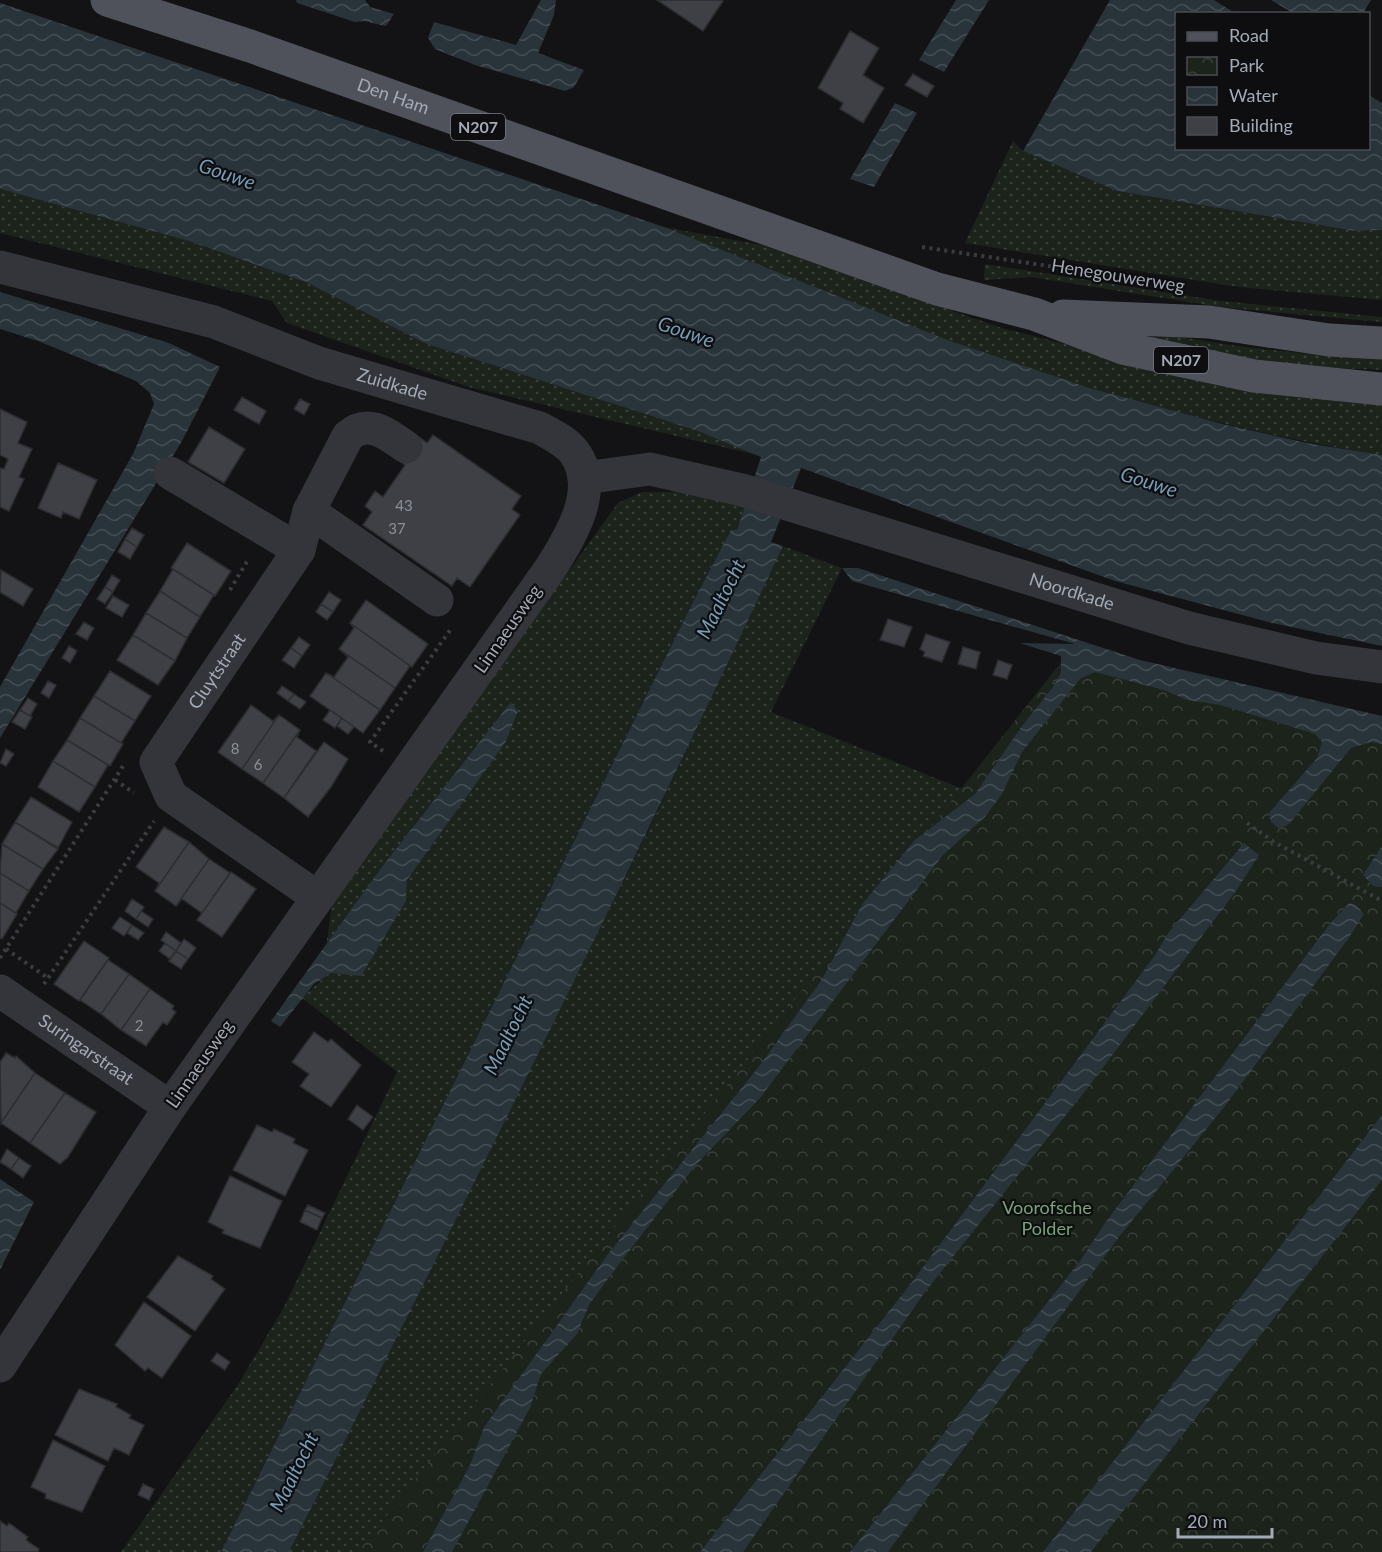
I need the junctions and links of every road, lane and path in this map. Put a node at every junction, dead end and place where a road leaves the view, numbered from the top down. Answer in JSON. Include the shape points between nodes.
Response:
{"nodes":[{"id":1,"x":107,"y":0,"type":"edge"},
{"id":2,"x":915,"y":247,"type":"dead end"},
{"id":3,"x":847,"y":258,"type":"joint"},
{"id":4,"x":0,"y":267,"type":"edge"},
{"id":5,"x":1185,"y":286,"type":"dead end"},
{"id":6,"x":1035,"y":314,"type":"junction"},
{"id":7,"x":1382,"y":343,"type":"edge"},
{"id":8,"x":1382,"y":389,"type":"edge"},
{"id":9,"x":406,"y":447,"type":"dead end"},
{"id":10,"x":170,"y":473,"type":"dead end"},
{"id":11,"x":584,"y":478,"type":"junction"},
{"id":12,"x":309,"y":511,"type":"junction"},
{"id":13,"x":299,"y":550,"type":"junction"},
{"id":14,"x":446,"y":612,"type":"joint"},
{"id":15,"x":1382,"y":667,"type":"edge"},
{"id":16,"x":409,"y":768,"type":"junction"},
{"id":17,"x":171,"y":796,"type":"junction"},
{"id":18,"x":1247,"y":822,"type":"dead end"},
{"id":19,"x":317,"y":897,"type":"junction"},
{"id":20,"x":1382,"y":901,"type":"edge"},
{"id":21,"x":6,"y":949,"type":"dead end"},
{"id":22,"x":48,"y":978,"type":"junction"},
{"id":23,"x":0,"y":991,"type":"edge"},
{"id":24,"x":27,"y":1010,"type":"junction"},
{"id":25,"x":170,"y":1107,"type":"junction"},
{"id":26,"x":0,"y":1366,"type":"edge"}],
"edges":[{"from":1,"to":3,"type":"main road","name":"Den Ham","number":"N207","via":[[261,50]]},
{"from":2,"to":5,"type":"path","name":"Henegouwerweg"},
{"from":3,"to":6,"type":"main road","name":"Henegouwerweg","number":"N207","via":[[937,289]]},
{"from":4,"to":11,"type":"street","name":"Zuidkade","via":[[214,322],[319,363],[540,428],[562,440],[575,453]]},
{"from":6,"to":7,"type":"main road","name":"Henegouwerweg","number":"N207","via":[[1209,322],[1329,340]]},
{"from":6,"to":8,"type":"main road","name":"Henegouwerweg","number":"N207","via":[[1123,348],[1254,376]]},
{"from":9,"to":12,"type":"street","name":"Cluytstraat","via":[[376,428],[355,429],[342,445]]},
{"from":10,"to":13,"type":"street"},
{"from":11,"to":15,"type":"street","name":"Noordkade","via":[[650,469],[766,498],[1189,628],[1316,658]]},
{"from":11,"to":16,"type":"street","name":"Linnaeusweg","via":[[578,519],[560,553]]},
{"from":12,"to":13,"type":"street","name":"Cluytstraat"},
{"from":12,"to":14,"type":"street"},
{"from":13,"to":17,"type":"street","name":"Cluytstraat","via":[[156,762]]},
{"from":14,"to":16,"type":"path","via":[[370,742]]},
{"from":16,"to":19,"type":"street","name":"Linnaeusweg"},
{"from":17,"to":19,"type":"street"},
{"from":17,"to":22,"type":"path"},
{"from":18,"to":20,"type":"path","via":[[1274,842]]},
{"from":19,"to":25,"type":"street","name":"Linnaeusweg"},
{"from":21,"to":22,"type":"path"},
{"from":22,"to":24,"type":"path"},
{"from":23,"to":24,"type":"street","name":"Suringarstraat"},
{"from":24,"to":25,"type":"street","name":"Suringarstraat"},
{"from":25,"to":26,"type":"street","name":"Linnaeusweg"}]}
